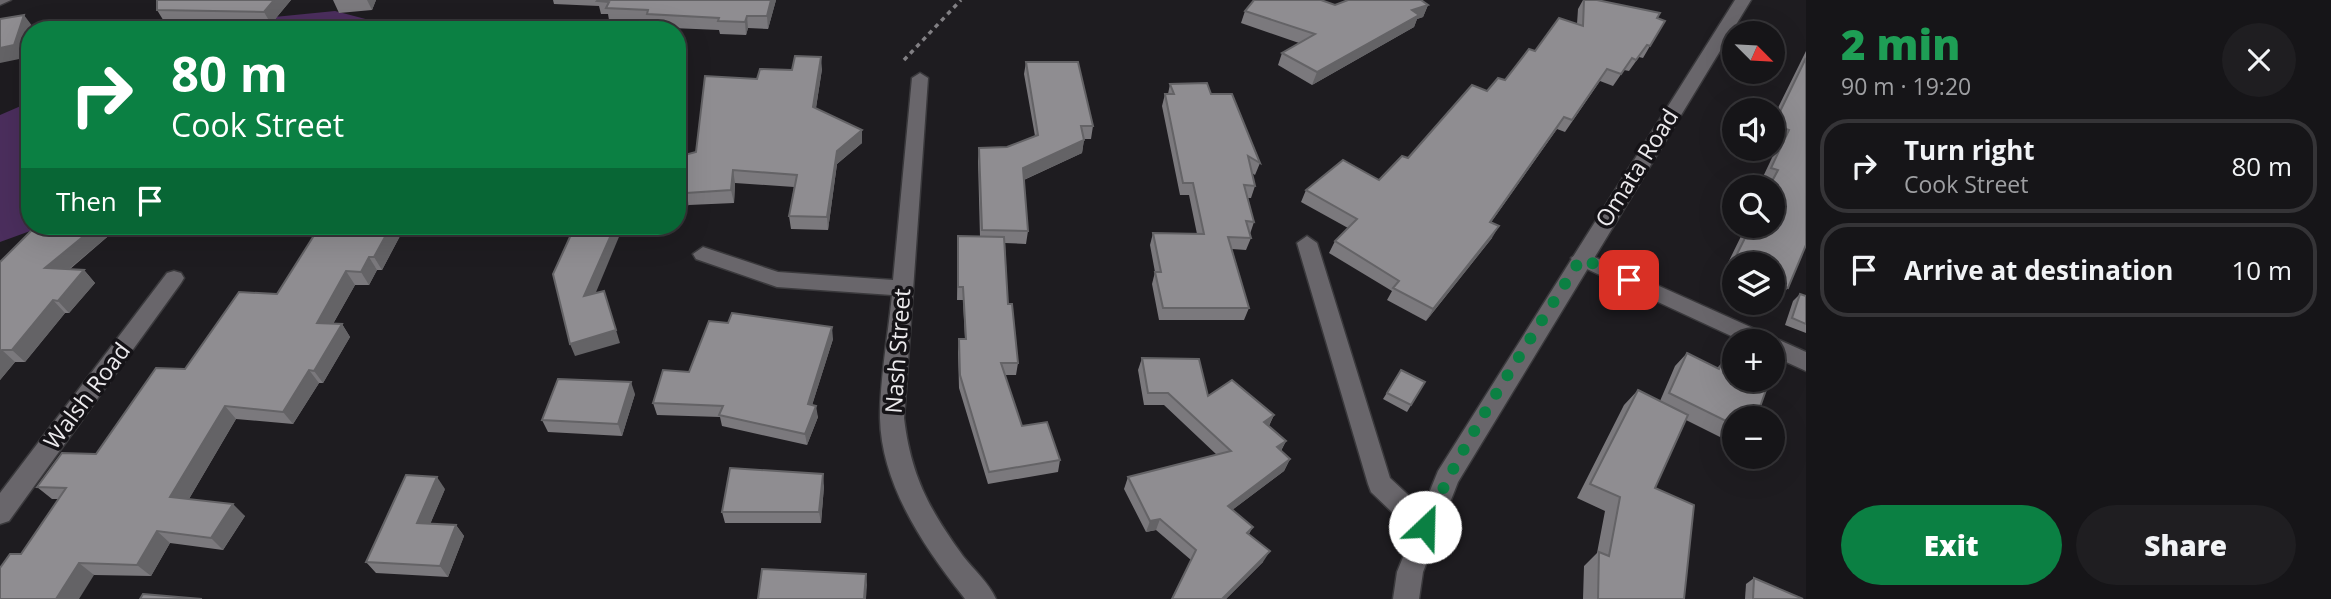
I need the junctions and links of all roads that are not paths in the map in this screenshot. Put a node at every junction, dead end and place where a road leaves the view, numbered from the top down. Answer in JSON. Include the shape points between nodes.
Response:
{"nodes":[{"id":1,"x":1743,"y":0,"type":"edge"},
{"id":2,"x":920,"y":78,"type":"road end"},
{"id":3,"x":1307,"y":243,"type":"dead end"},
{"id":4,"x":702,"y":254,"type":"dead end"},
{"id":5,"x":1581,"y":258,"type":"junction"},
{"id":6,"x":174,"y":278,"type":"dead end"},
{"id":7,"x":903,"y":288,"type":"junction"},
{"id":8,"x":1736,"y":329,"type":"edge"},
{"id":9,"x":1785,"y":352,"type":"edge"},
{"id":10,"x":1806,"y":362,"type":"edge"},
{"id":11,"x":0,"y":513,"type":"edge"},
{"id":12,"x":1425,"y":527,"type":"junction"},
{"id":13,"x":983,"y":599,"type":"edge"},
{"id":14,"x":1406,"y":599,"type":"edge"}],
"edges":[{"from":1,"to":5,"type":"street","name":"Omata Road"},
{"from":2,"to":7,"type":"street","name":"Nash Street"},
{"from":3,"to":12,"type":"street","via":[[1380,484]]},
{"from":4,"to":7,"type":"street","via":[[777,279]]},
{"from":5,"to":8,"type":"street"},
{"from":5,"to":12,"type":"street","name":"Omata Road","via":[[1463,449]]},
{"from":6,"to":11,"type":"street","name":"Walsh Road"},
{"from":7,"to":13,"type":"street","name":"Nash Street","via":[[892,418],[898,460],[912,497],[969,586]]},
{"from":9,"to":10,"type":"street"},
{"from":12,"to":14,"type":"street","name":"Omata Road"}]}
